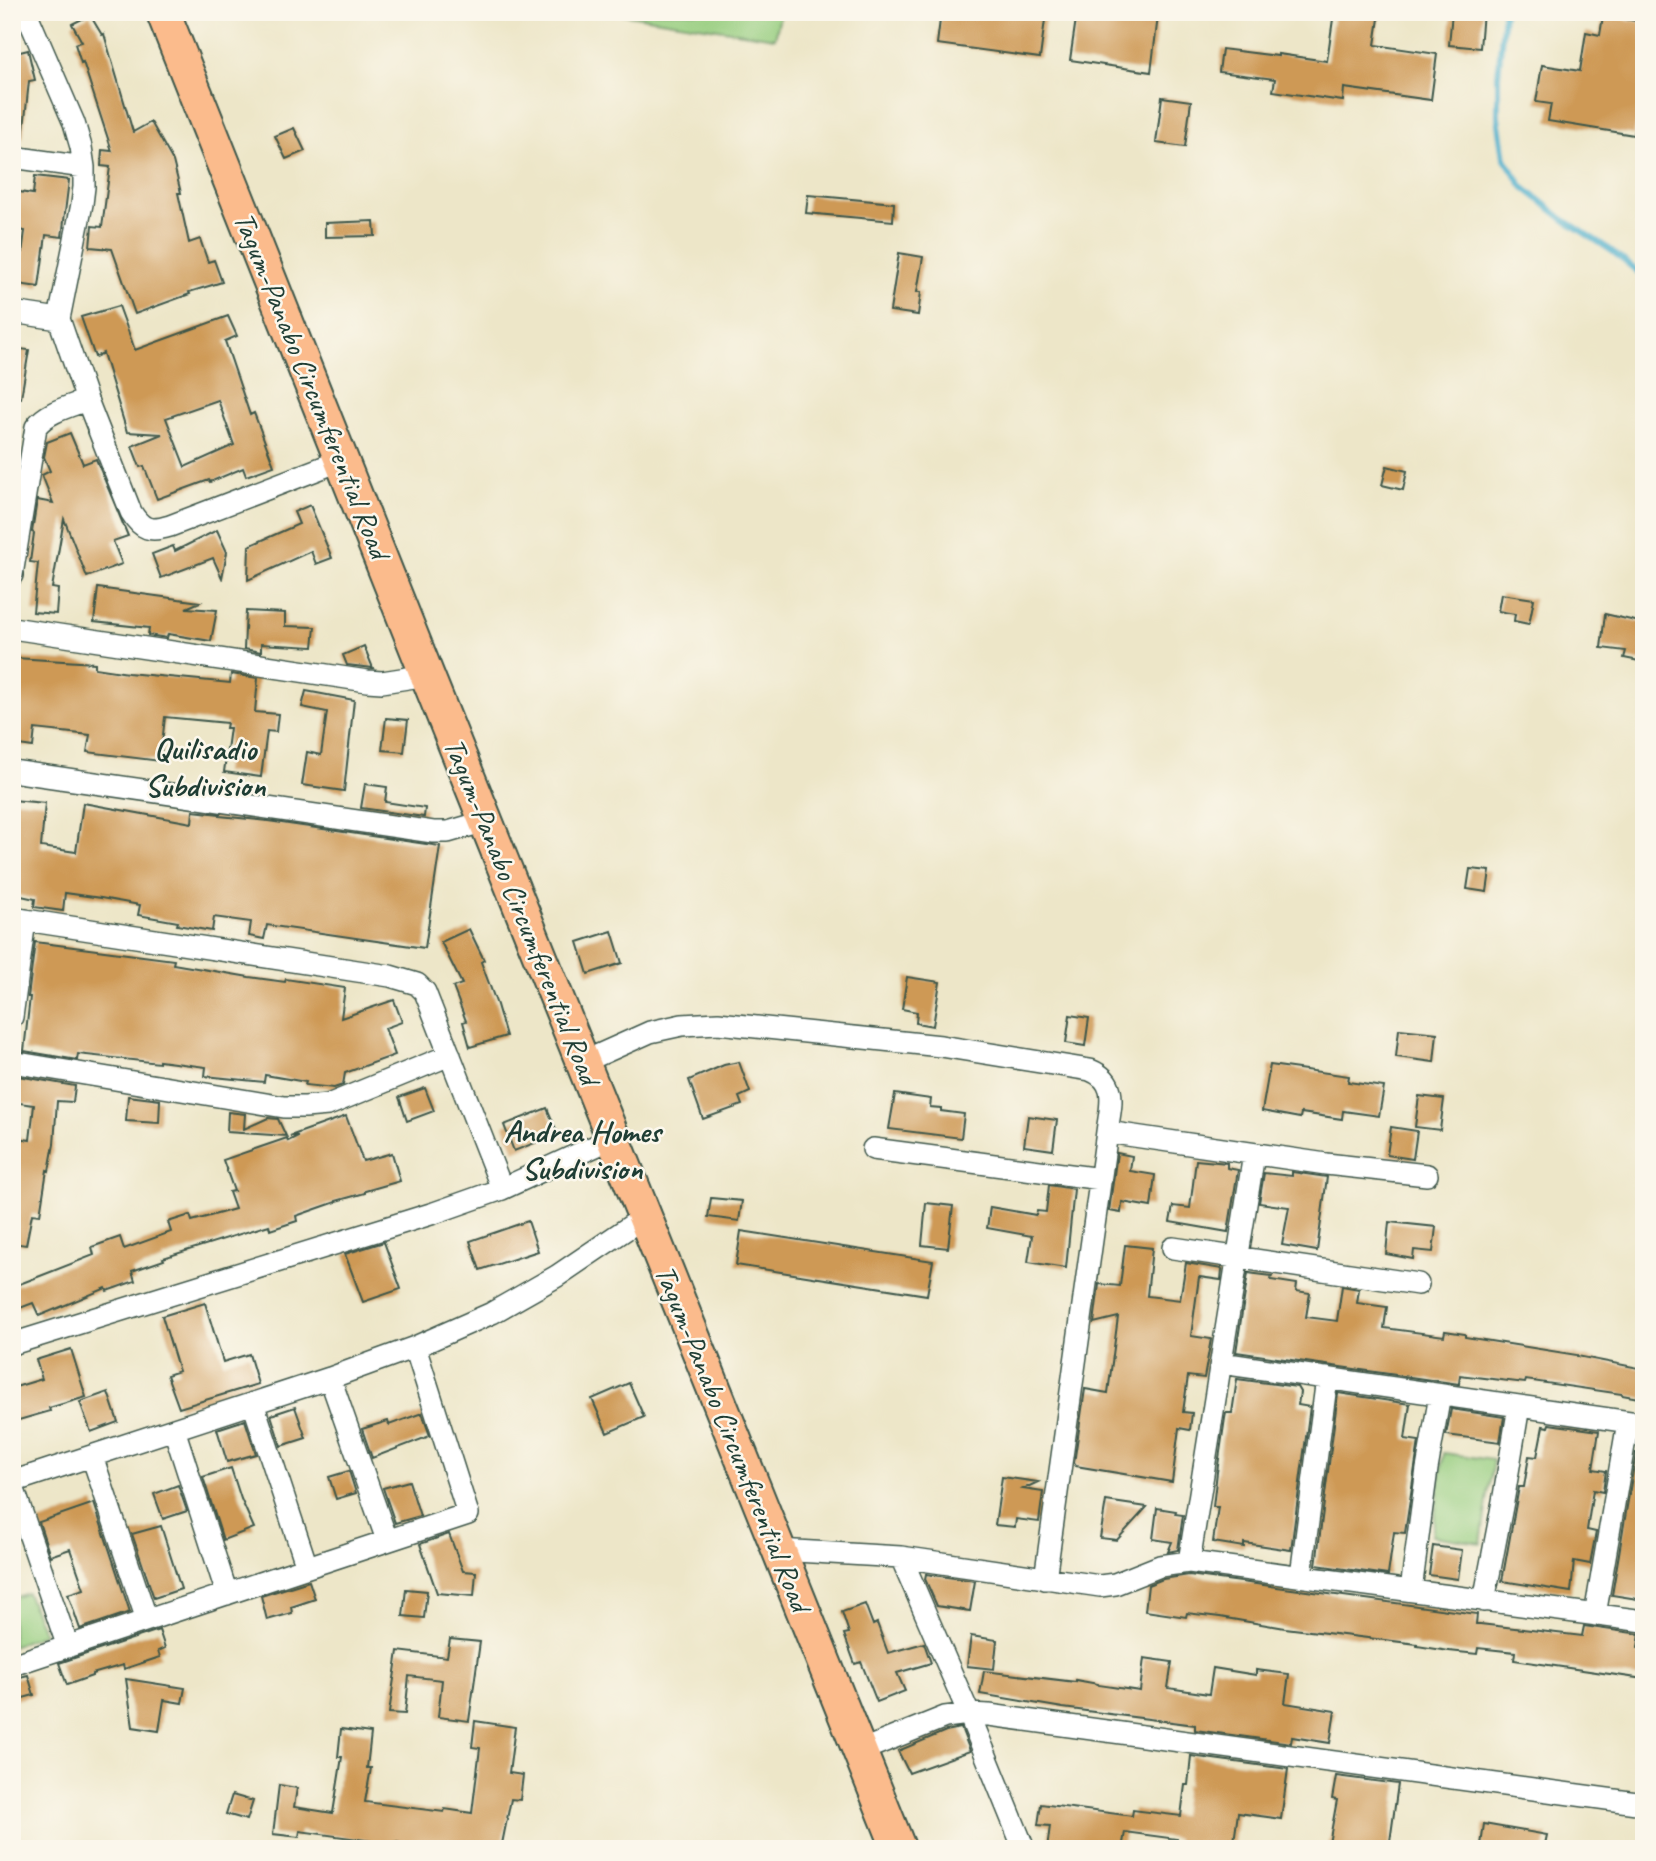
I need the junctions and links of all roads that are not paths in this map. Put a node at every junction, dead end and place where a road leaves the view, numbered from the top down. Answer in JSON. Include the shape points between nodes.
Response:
{"nodes":[{"id":1,"x":25,"y":12,"type":"edge"},
{"id":2,"x":163,"y":12,"type":"edge"},
{"id":3,"x":12,"y":157,"type":"edge"},
{"id":4,"x":84,"y":167,"type":"junction"},
{"id":5,"x":12,"y":312,"type":"edge"},
{"id":6,"x":59,"y":319,"type":"junction"},
{"id":7,"x":87,"y":400,"type":"junction"},
{"id":8,"x":342,"y":460,"type":"junction"},
{"id":9,"x":12,"y":575,"type":"edge"},
{"id":10,"x":12,"y":628,"type":"edge"},
{"id":11,"x":427,"y":675,"type":"junction"},
{"id":12,"x":12,"y":771,"type":"edge"},
{"id":13,"x":486,"y":821,"type":"junction"},
{"id":14,"x":19,"y":919,"type":"edge"},
{"id":15,"x":12,"y":1017,"type":"edge"},
{"id":16,"x":450,"y":1055,"type":"junction"},
{"id":17,"x":12,"y":1062,"type":"edge"},
{"id":18,"x":583,"y":1062,"type":"junction"},
{"id":19,"x":1107,"y":1132,"type":"junction"},
{"id":20,"x":613,"y":1138,"type":"junction"},
{"id":21,"x":873,"y":1149,"type":"dead end"},
{"id":22,"x":1254,"y":1154,"type":"junction"},
{"id":23,"x":1427,"y":1175,"type":"dead end"},
{"id":24,"x":1101,"y":1179,"type":"junction"},
{"id":25,"x":502,"y":1189,"type":"junction"},
{"id":26,"x":644,"y":1217,"type":"junction"},
{"id":27,"x":1173,"y":1248,"type":"dead end"},
{"id":28,"x":1237,"y":1258,"type":"junction"},
{"id":29,"x":1418,"y":1284,"type":"dead end"},
{"id":30,"x":12,"y":1344,"type":"edge"},
{"id":31,"x":415,"y":1347,"type":"junction"},
{"id":32,"x":1221,"y":1363,"type":"junction"},
{"id":33,"x":330,"y":1378,"type":"junction"},
{"id":34,"x":1327,"y":1378,"type":"junction"},
{"id":35,"x":1440,"y":1395,"type":"junction"},
{"id":36,"x":253,"y":1403,"type":"junction"},
{"id":37,"x":1519,"y":1406,"type":"junction"},
{"id":38,"x":1636,"y":1423,"type":"edge"},
{"id":39,"x":174,"y":1429,"type":"junction"},
{"id":40,"x":92,"y":1456,"type":"junction"},
{"id":41,"x":12,"y":1483,"type":"edge"},
{"id":42,"x":387,"y":1540,"type":"junction"},
{"id":43,"x":778,"y":1550,"type":"junction"},
{"id":44,"x":901,"y":1557,"type":"junction"},
{"id":45,"x":1189,"y":1562,"type":"junction"},
{"id":46,"x":307,"y":1567,"type":"junction"},
{"id":47,"x":1301,"y":1575,"type":"junction"},
{"id":48,"x":1045,"y":1579,"type":"junction"},
{"id":49,"x":1411,"y":1590,"type":"junction"},
{"id":50,"x":227,"y":1594,"type":"junction"},
{"id":51,"x":1484,"y":1601,"type":"junction"},
{"id":52,"x":1595,"y":1615,"type":"junction"},
{"id":53,"x":147,"y":1620,"type":"junction"},
{"id":54,"x":1644,"y":1621,"type":"edge"},
{"id":55,"x":68,"y":1647,"type":"junction"},
{"id":56,"x":12,"y":1665,"type":"edge"},
{"id":57,"x":969,"y":1714,"type":"junction"},
{"id":58,"x":860,"y":1751,"type":"junction"},
{"id":59,"x":1644,"y":1804,"type":"edge"},
{"id":60,"x":899,"y":1849,"type":"edge"},
{"id":61,"x":1024,"y":1849,"type":"edge"}],
"edges":[{"from":1,"to":4,"type":"street","via":[[74,123]]},
{"from":2,"to":8,"type":"main road","name":"Tagum-Panabo Circumferential Road"},
{"from":3,"to":4,"type":"street"},
{"from":4,"to":6,"type":"street","via":[[82,204]]},
{"from":5,"to":6,"type":"street"},
{"from":6,"to":7,"type":"street"},
{"from":7,"to":8,"type":"street","via":[[131,512],[146,528],[170,526]]},
{"from":7,"to":9,"type":"street","via":[[47,416],[36,427]]},
{"from":8,"to":11,"type":"main road","name":"Tagum-Panabo Circumferential Road"},
{"from":10,"to":11,"type":"street","via":[[367,681]]},
{"from":11,"to":13,"type":"main road","name":"Tagum-Panabo Circumferential Road"},
{"from":12,"to":13,"type":"street","via":[[433,832]]},
{"from":13,"to":18,"type":"main road","name":"Tagum-Panabo Circumferential Road"},
{"from":14,"to":15,"type":"street"},
{"from":14,"to":16,"type":"street","via":[[405,979],[425,992]]},
{"from":16,"to":17,"type":"street","via":[[328,1105],[305,1108]]},
{"from":16,"to":25,"type":"street"},
{"from":18,"to":19,"type":"street","via":[[650,1032],[718,1023],[941,1046],[1101,1074],[1109,1084],[1111,1098]]},
{"from":18,"to":20,"type":"main road","name":"Tagum-Panabo Circumferential Road"},
{"from":19,"to":22,"type":"street"},
{"from":19,"to":24,"type":"street"},
{"from":20,"to":25,"type":"street"},
{"from":20,"to":26,"type":"main road","name":"Tagum-Panabo Circumferential Road"},
{"from":21,"to":24,"type":"street"},
{"from":22,"to":23,"type":"street"},
{"from":22,"to":28,"type":"street"},
{"from":24,"to":48,"type":"street"},
{"from":25,"to":30,"type":"street"},
{"from":26,"to":31,"type":"street","via":[[503,1307]]},
{"from":26,"to":43,"type":"main road","name":"Tagum-Panabo Circumferential Road"},
{"from":27,"to":28,"type":"street"},
{"from":28,"to":29,"type":"street"},
{"from":28,"to":32,"type":"street"},
{"from":31,"to":33,"type":"street"},
{"from":31,"to":42,"type":"street","via":[[468,1514]]},
{"from":32,"to":34,"type":"street"},
{"from":32,"to":45,"type":"street"},
{"from":33,"to":36,"type":"street"},
{"from":33,"to":42,"type":"street"},
{"from":34,"to":35,"type":"street"},
{"from":34,"to":47,"type":"street"},
{"from":35,"to":37,"type":"street"},
{"from":35,"to":49,"type":"street"},
{"from":36,"to":39,"type":"street"},
{"from":36,"to":46,"type":"street"},
{"from":37,"to":38,"type":"street"},
{"from":37,"to":51,"type":"street"},
{"from":38,"to":52,"type":"street"},
{"from":39,"to":40,"type":"street"},
{"from":39,"to":50,"type":"street"},
{"from":40,"to":41,"type":"street"},
{"from":40,"to":53,"type":"street"},
{"from":41,"to":55,"type":"street"},
{"from":42,"to":46,"type":"street"},
{"from":43,"to":44,"type":"street"},
{"from":43,"to":58,"type":"main road","name":"Tagum-Panabo Circumferential Road"},
{"from":44,"to":48,"type":"street"},
{"from":44,"to":57,"type":"street"},
{"from":45,"to":47,"type":"street"},
{"from":45,"to":48,"type":"street","via":[[1160,1566],[1100,1586]]},
{"from":46,"to":50,"type":"street"},
{"from":47,"to":49,"type":"street"},
{"from":49,"to":51,"type":"street"},
{"from":50,"to":53,"type":"street"},
{"from":51,"to":52,"type":"street"},
{"from":52,"to":54,"type":"street"},
{"from":53,"to":55,"type":"street"},
{"from":55,"to":56,"type":"street"},
{"from":57,"to":58,"type":"street","via":[[945,1717]]},
{"from":57,"to":59,"type":"street"},
{"from":57,"to":61,"type":"street"},
{"from":58,"to":60,"type":"main road","name":"Tagum-Panabo Circumferential Road"}]}
